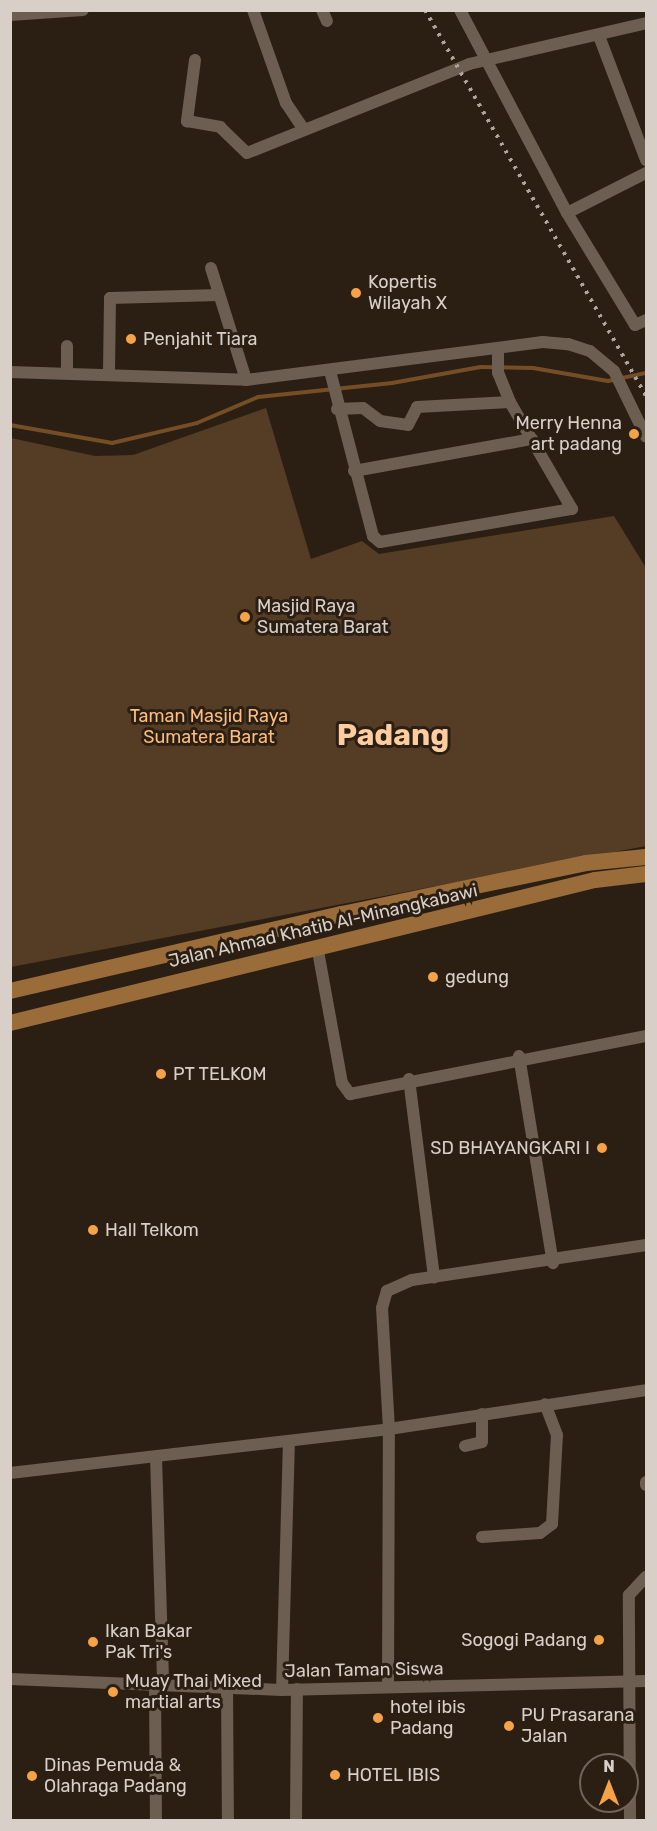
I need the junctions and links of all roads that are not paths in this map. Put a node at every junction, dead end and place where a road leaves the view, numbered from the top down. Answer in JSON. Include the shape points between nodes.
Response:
{"nodes":[{"id":1,"x":83,"y":10,"type":"edge"},
{"id":2,"x":253,"y":10,"type":"edge"},
{"id":3,"x":460,"y":10,"type":"edge"},
{"id":4,"x":10,"y":15,"type":"edge"},
{"id":5,"x":646,"y":23,"type":"edge"},
{"id":6,"x":599,"y":36,"type":"junction"},
{"id":7,"x":195,"y":60,"type":"dead end"},
{"id":8,"x":487,"y":61,"type":"junction"},
{"id":9,"x":304,"y":130,"type":"junction"},
{"id":10,"x":646,"y":160,"type":"edge"},
{"id":11,"x":646,"y":173,"type":"edge"},
{"id":12,"x":567,"y":213,"type":"junction"},
{"id":13,"x":211,"y":268,"type":"dead end"},
{"id":14,"x":219,"y":295,"type":"junction"},
{"id":15,"x":646,"y":320,"type":"edge"},
{"id":16,"x":67,"y":346,"type":"dead end"},
{"id":17,"x":498,"y":353,"type":"junction"},
{"id":18,"x":109,"y":371,"type":"junction"},
{"id":19,"x":10,"y":372,"type":"edge"},
{"id":20,"x":68,"y":372,"type":"junction"},
{"id":21,"x":246,"y":380,"type":"junction"},
{"id":22,"x":332,"y":383,"type":"junction"},
{"id":23,"x":510,"y":402,"type":"junction"},
{"id":24,"x":337,"y":409,"type":"junction"},
{"id":25,"x":643,"y":425,"type":"edge"},
{"id":26,"x":646,"y":437,"type":"edge"},
{"id":27,"x":532,"y":439,"type":"junction"},
{"id":28,"x":354,"y":471,"type":"junction"},
{"id":29,"x":646,"y":856,"type":"edge"},
{"id":30,"x":646,"y":874,"type":"edge"},
{"id":31,"x":495,"y":882,"type":"junction"},
{"id":32,"x":500,"y":904,"type":"junction"},
{"id":33,"x":318,"y":951,"type":"junction"},
{"id":34,"x":10,"y":991,"type":"edge"},
{"id":35,"x":10,"y":1023,"type":"edge"},
{"id":36,"x":646,"y":1036,"type":"edge"},
{"id":37,"x":519,"y":1056,"type":"junction"},
{"id":38,"x":410,"y":1079,"type":"junction"},
{"id":39,"x":646,"y":1245,"type":"edge"},
{"id":40,"x":553,"y":1263,"type":"junction"},
{"id":41,"x":434,"y":1277,"type":"junction"},
{"id":42,"x":646,"y":1390,"type":"edge"},
{"id":43,"x":545,"y":1404,"type":"junction"},
{"id":44,"x":482,"y":1414,"type":"junction"},
{"id":45,"x":389,"y":1429,"type":"junction"},
{"id":46,"x":289,"y":1441,"type":"junction"},
{"id":47,"x":465,"y":1446,"type":"dead end"},
{"id":48,"x":156,"y":1457,"type":"junction"},
{"id":49,"x":10,"y":1473,"type":"edge"},
{"id":50,"x":482,"y":1537,"type":"dead end"},
{"id":51,"x":646,"y":1577,"type":"edge"},
{"id":52,"x":10,"y":1679,"type":"edge"},
{"id":53,"x":628,"y":1681,"type":"junction"},
{"id":54,"x":646,"y":1681,"type":"edge"},
{"id":55,"x":159,"y":1684,"type":"junction"},
{"id":56,"x":227,"y":1687,"type":"junction"},
{"id":57,"x":388,"y":1687,"type":"junction"},
{"id":58,"x":282,"y":1689,"type":"junction"},
{"id":59,"x":297,"y":1689,"type":"junction"},
{"id":60,"x":156,"y":1821,"type":"edge"},
{"id":61,"x":228,"y":1821,"type":"edge"},
{"id":62,"x":296,"y":1821,"type":"edge"},
{"id":63,"x":630,"y":1821,"type":"edge"}],
"edges":[{"from":1,"to":4,"type":"street"},
{"from":2,"to":9,"type":"street","via":[[282,93]]},
{"from":3,"to":8,"type":"street"},
{"from":5,"to":6,"type":"street"},
{"from":6,"to":8,"type":"street"},
{"from":6,"to":10,"type":"street"},
{"from":7,"to":9,"type":"street","via":[[185,110],[189,123],[220,127],[247,153]]},
{"from":8,"to":9,"type":"street"},
{"from":8,"to":12,"type":"street"},
{"from":11,"to":12,"type":"street"},
{"from":12,"to":15,"type":"street","via":[[635,326]]},
{"from":13,"to":14,"type":"street"},
{"from":14,"to":18,"type":"street","via":[[110,298]]},
{"from":14,"to":21,"type":"street"},
{"from":16,"to":20,"type":"street"},
{"from":17,"to":22,"type":"street"},
{"from":17,"to":23,"type":"street","via":[[498,373]]},
{"from":17,"to":25,"type":"street","via":[[568,344],[590,351],[614,371]]},
{"from":18,"to":20,"type":"street"},
{"from":18,"to":21,"type":"street"},
{"from":19,"to":20,"type":"street"},
{"from":21,"to":22,"type":"street"},
{"from":22,"to":24,"type":"street"},
{"from":23,"to":24,"type":"street","via":[[417,406],[408,425],[380,421],[363,408]]},
{"from":23,"to":27,"type":"street"},
{"from":24,"to":28,"type":"street"},
{"from":25,"to":26,"type":"street"},
{"from":27,"to":28,"type":"street"},
{"from":27,"to":28,"type":"street","via":[[572,509],[380,542],[373,536]]},
{"from":29,"to":31,"type":"main road","name":"Jalan Ahmad Khatib Al-Minangkabawi"},
{"from":30,"to":32,"type":"main road","name":"Jalan Ahmad Khatib Al-Minangkabawi","via":[[594,880]]},
{"from":31,"to":32,"type":"main road"},
{"from":31,"to":34,"type":"main road","name":"Jalan Ahmad Khatib Al-Minangkabawi"},
{"from":32,"to":33,"type":"main road","name":"Jalan Ahmad Khatib Al-Minangkabawi"},
{"from":33,"to":35,"type":"main road","name":"Jalan Ahmad Khatib Al-Minangkabawi"},
{"from":33,"to":38,"type":"street","via":[[346,1090],[367,1093]]},
{"from":36,"to":37,"type":"street"},
{"from":37,"to":38,"type":"street"},
{"from":37,"to":40,"type":"street"},
{"from":38,"to":41,"type":"street"},
{"from":39,"to":40,"type":"street"},
{"from":40,"to":41,"type":"street"},
{"from":41,"to":45,"type":"street","via":[[396,1285],[382,1308]]},
{"from":42,"to":43,"type":"street"},
{"from":43,"to":44,"type":"street"},
{"from":43,"to":50,"type":"street","via":[[556,1435],[552,1524],[540,1533]]},
{"from":44,"to":45,"type":"street"},
{"from":44,"to":47,"type":"street","via":[[482,1442]]},
{"from":45,"to":46,"type":"street"},
{"from":45,"to":57,"type":"street"},
{"from":46,"to":48,"type":"street"},
{"from":46,"to":58,"type":"street"},
{"from":48,"to":49,"type":"street"},
{"from":48,"to":55,"type":"street"},
{"from":51,"to":53,"type":"street","via":[[629,1595]]},
{"from":52,"to":55,"type":"street","name":"Jalan Taman Siswa"},
{"from":53,"to":54,"type":"street","name":"Jalan Taman Siswa"},
{"from":53,"to":57,"type":"street","name":"Jalan Taman Siswa"},
{"from":53,"to":63,"type":"street"},
{"from":55,"to":56,"type":"street","name":"Jalan Taman Siswa"},
{"from":55,"to":60,"type":"street"},
{"from":56,"to":58,"type":"street","name":"Jalan Taman Siswa"},
{"from":56,"to":61,"type":"street"},
{"from":57,"to":59,"type":"street","name":"Jalan Taman Siswa"},
{"from":58,"to":59,"type":"street","name":"Jalan Taman Siswa"},
{"from":59,"to":62,"type":"street"}]}
